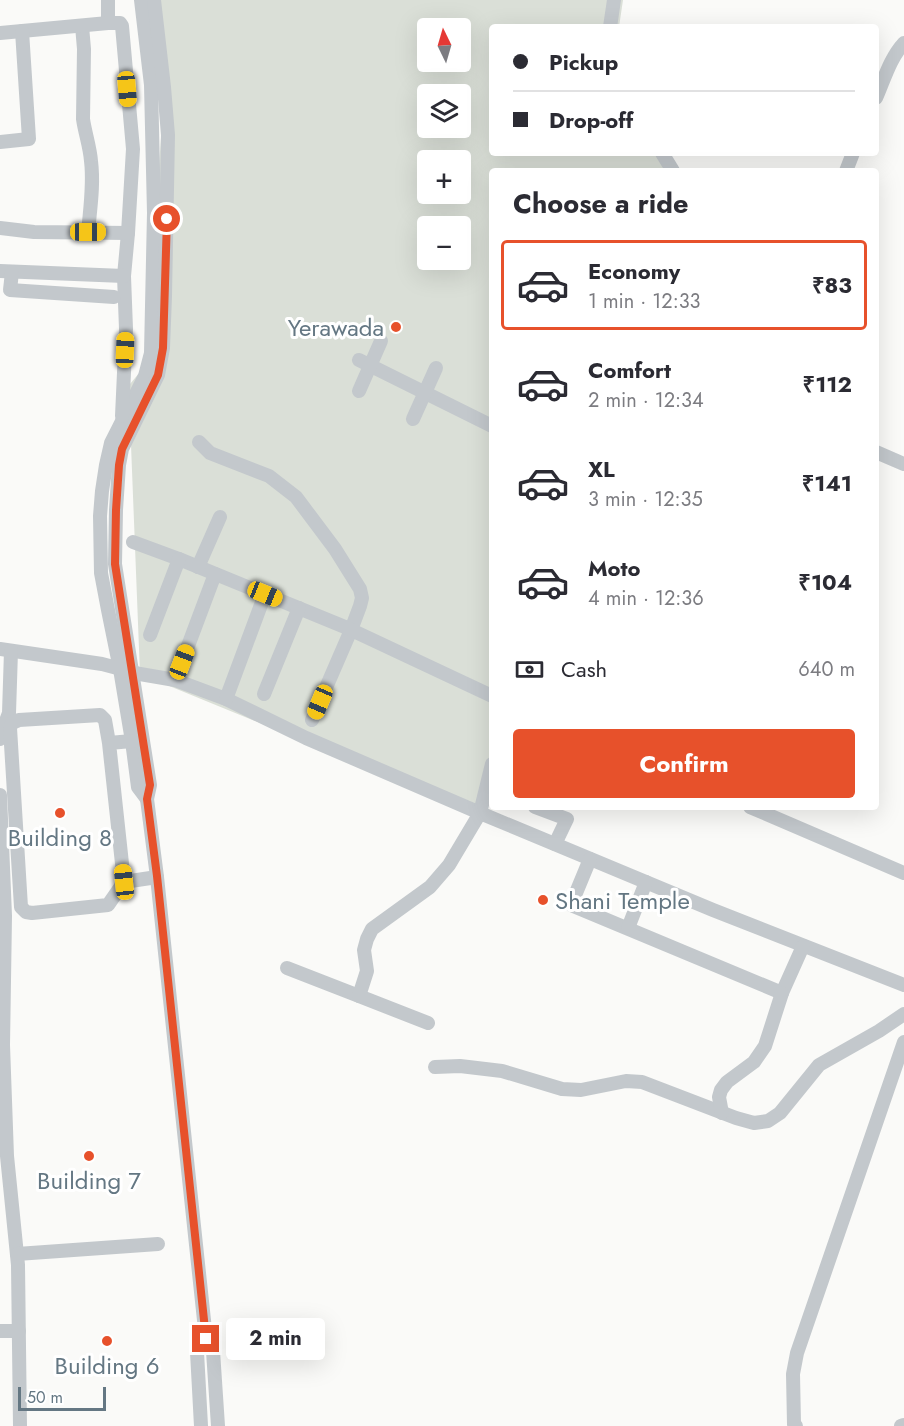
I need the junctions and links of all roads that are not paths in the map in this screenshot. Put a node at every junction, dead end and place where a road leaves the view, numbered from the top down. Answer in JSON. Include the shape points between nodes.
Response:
{"nodes":[{"id":1,"x":108,"y":0,"type":"edge"},
{"id":2,"x":141,"y":0,"type":"edge"},
{"id":3,"x":154,"y":0,"type":"edge"},
{"id":4,"x":614,"y":0,"type":"edge"},
{"id":5,"x":108,"y":23,"type":"junction"},
{"id":6,"x":610,"y":24,"type":"edge"},
{"id":7,"x":82,"y":26,"type":"junction"},
{"id":8,"x":22,"y":31,"type":"junction"},
{"id":9,"x":0,"y":33,"type":"edge"},
{"id":10,"x":904,"y":43,"type":"edge"},
{"id":11,"x":879,"y":91,"type":"edge"},
{"id":12,"x":0,"y":142,"type":"edge"},
{"id":13,"x":0,"y":228,"type":"edge"},
{"id":14,"x":88,"y":232,"type":"junction"},
{"id":15,"x":128,"y":233,"type":"junction"},
{"id":16,"x":6,"y":272,"type":"edge"},
{"id":17,"x":124,"y":276,"type":"junction"},
{"id":18,"x":114,"y":297,"type":"dead end"},
{"id":19,"x":381,"y":340,"type":"dead end"},
{"id":20,"x":365,"y":363,"type":"junction"},
{"id":21,"x":436,"y":368,"type":"dead end"},
{"id":22,"x":359,"y":391,"type":"dead end"},
{"id":23,"x":425,"y":393,"type":"junction"},
{"id":24,"x":413,"y":419,"type":"dead end"},
{"id":25,"x":122,"y":421,"type":"junction"},
{"id":26,"x":489,"y":425,"type":"edge"},
{"id":27,"x":199,"y":442,"type":"dead end"},
{"id":28,"x":879,"y":453,"type":"edge"},
{"id":29,"x":904,"y":464,"type":"edge"},
{"id":30,"x":220,"y":517,"type":"dead end"},
{"id":31,"x":134,"y":542,"type":"dead end"},
{"id":32,"x":179,"y":559,"type":"junction"},
{"id":33,"x":198,"y":567,"type":"junction"},
{"id":34,"x":215,"y":574,"type":"junction"},
{"id":35,"x":265,"y":594,"type":"junction"},
{"id":36,"x":299,"y":608,"type":"junction"},
{"id":37,"x":351,"y":630,"type":"junction"},
{"id":38,"x":150,"y":635,"type":"dead end"},
{"id":39,"x":6,"y":650,"type":"edge"},
{"id":40,"x":182,"y":662,"type":"dead end"},
{"id":41,"x":126,"y":670,"type":"junction"},
{"id":42,"x":264,"y":694,"type":"dead end"},
{"id":43,"x":489,"y":695,"type":"edge"},
{"id":44,"x":226,"y":699,"type":"junction"},
{"id":45,"x":312,"y":720,"type":"dead end"},
{"id":46,"x":0,"y":739,"type":"edge"},
{"id":47,"x":132,"y":741,"type":"junction"},
{"id":48,"x":109,"y":743,"type":"junction"},
{"id":49,"x":489,"y":776,"type":"edge"},
{"id":50,"x":0,"y":795,"type":"edge"},
{"id":51,"x":147,"y":799,"type":"junction"},
{"id":52,"x":543,"y":810,"type":"edge"},
{"id":53,"x":757,"y":810,"type":"edge"},
{"id":54,"x":480,"y":813,"type":"junction"},
{"id":55,"x":555,"y":844,"type":"junction"},
{"id":56,"x":590,"y":859,"type":"junction"},
{"id":57,"x":904,"y":873,"type":"edge"},
{"id":58,"x":157,"y":876,"type":"junction"},
{"id":59,"x":124,"y":882,"type":"junction"},
{"id":60,"x":646,"y":882,"type":"junction"},
{"id":61,"x":628,"y":928,"type":"junction"},
{"id":62,"x":803,"y":946,"type":"junction"},
{"id":63,"x":286,"y":968,"type":"dead end"},
{"id":64,"x":904,"y":985,"type":"edge"},
{"id":65,"x":782,"y":993,"type":"junction"},
{"id":66,"x":359,"y":996,"type":"junction"},
{"id":67,"x":904,"y":1014,"type":"edge"},
{"id":68,"x":428,"y":1023,"type":"dead end"},
{"id":69,"x":904,"y":1042,"type":"edge"},
{"id":70,"x":435,"y":1068,"type":"dead end"},
{"id":71,"x":722,"y":1113,"type":"junction"},
{"id":72,"x":158,"y":1244,"type":"dead end"},
{"id":73,"x":17,"y":1254,"type":"junction"},
{"id":74,"x":0,"y":1331,"type":"edge"},
{"id":75,"x":19,"y":1331,"type":"junction"},
{"id":76,"x":206,"y":1339,"type":"junction"},
{"id":77,"x":201,"y":1425,"type":"edge"},
{"id":78,"x":218,"y":1425,"type":"edge"},
{"id":79,"x":20,"y":1426,"type":"edge"},
{"id":80,"x":793,"y":1426,"type":"edge"}],
"edges":[{"from":1,"to":5,"type":"street"},
{"from":2,"to":25,"type":"street","via":[[151,85],[151,353],[145,376]]},
{"from":3,"to":41,"type":"street","via":[[168,135],[163,348],[158,375],[122,449],[119,465],[115,564]]},
{"from":4,"to":6,"type":"street"},
{"from":5,"to":7,"type":"street"},
{"from":5,"to":15,"type":"street","via":[[122,26],[133,149]]},
{"from":7,"to":8,"type":"street"},
{"from":7,"to":14,"type":"street","via":[[83,119],[92,172]]},
{"from":8,"to":9,"type":"street"},
{"from":8,"to":12,"type":"street","via":[[30,139]]},
{"from":10,"to":11,"type":"street"},
{"from":13,"to":14,"type":"street"},
{"from":14,"to":15,"type":"street"},
{"from":15,"to":17,"type":"street"},
{"from":16,"to":17,"type":"street"},
{"from":16,"to":18,"type":"street","via":[[10,290]]},
{"from":17,"to":25,"type":"street"},
{"from":19,"to":20,"type":"street"},
{"from":20,"to":22,"type":"street"},
{"from":20,"to":23,"type":"street"},
{"from":21,"to":23,"type":"street"},
{"from":23,"to":24,"type":"street"},
{"from":23,"to":26,"type":"street"},
{"from":25,"to":41,"type":"street","via":[[111,443],[100,516],[101,573]]},
{"from":27,"to":37,"type":"street","via":[[210,453],[269,476],[296,497],[360,589],[362,598]]},
{"from":28,"to":29,"type":"street"},
{"from":30,"to":33,"type":"street"},
{"from":31,"to":32,"type":"street"},
{"from":32,"to":33,"type":"street"},
{"from":32,"to":38,"type":"street"},
{"from":33,"to":34,"type":"street"},
{"from":34,"to":35,"type":"street"},
{"from":34,"to":40,"type":"street"},
{"from":35,"to":36,"type":"street"},
{"from":35,"to":44,"type":"street"},
{"from":36,"to":37,"type":"street"},
{"from":36,"to":42,"type":"street"},
{"from":37,"to":43,"type":"street"},
{"from":37,"to":45,"type":"street"},
{"from":39,"to":41,"type":"street"},
{"from":39,"to":46,"type":"street","via":[[9,713]]},
{"from":41,"to":44,"type":"street","via":[[176,680]]},
{"from":41,"to":47,"type":"street"},
{"from":41,"to":51,"type":"street","via":[[150,785]]},
{"from":44,"to":54,"type":"street"},
{"from":47,"to":48,"type":"street"},
{"from":47,"to":51,"type":"street","via":[[138,787]]},
{"from":48,"to":59,"type":"street"},
{"from":48,"to":59,"type":"street","via":[[105,720],[100,715],[12,723],[21,907],[32,913],[108,905]]},
{"from":49,"to":54,"type":"street"},
{"from":50,"to":73,"type":"street","via":[[6,1145]]},
{"from":51,"to":58,"type":"street"},
{"from":52,"to":55,"type":"street","via":[[567,819]]},
{"from":53,"to":57,"type":"street"},
{"from":54,"to":55,"type":"street"},
{"from":54,"to":66,"type":"street","via":[[449,865],[430,887],[372,929],[364,950],[367,971]]},
{"from":55,"to":56,"type":"street"},
{"from":56,"to":60,"type":"street"},
{"from":56,"to":61,"type":"street","via":[[571,905]]},
{"from":58,"to":59,"type":"street"},
{"from":58,"to":76,"type":"street"},
{"from":60,"to":61,"type":"street"},
{"from":60,"to":62,"type":"street"},
{"from":61,"to":65,"type":"street"},
{"from":62,"to":64,"type":"street"},
{"from":62,"to":65,"type":"street"},
{"from":63,"to":66,"type":"street"},
{"from":65,"to":71,"type":"street","via":[[765,1046],[754,1062],[721,1090]]},
{"from":66,"to":68,"type":"street"},
{"from":67,"to":71,"type":"street","via":[[819,1065],[780,1113],[768,1121],[754,1123]]},
{"from":69,"to":80,"type":"street","via":[[797,1353]]},
{"from":70,"to":71,"type":"street","via":[[460,1065],[502,1071],[562,1089],[642,1082]]},
{"from":72,"to":73,"type":"street"},
{"from":73,"to":75,"type":"street"},
{"from":74,"to":75,"type":"street"},
{"from":75,"to":79,"type":"street"},
{"from":76,"to":77,"type":"street","via":[[197,1352]]},
{"from":76,"to":78,"type":"street","via":[[213,1351]]},
{"from":77,"to":78,"type":"street"}]}
